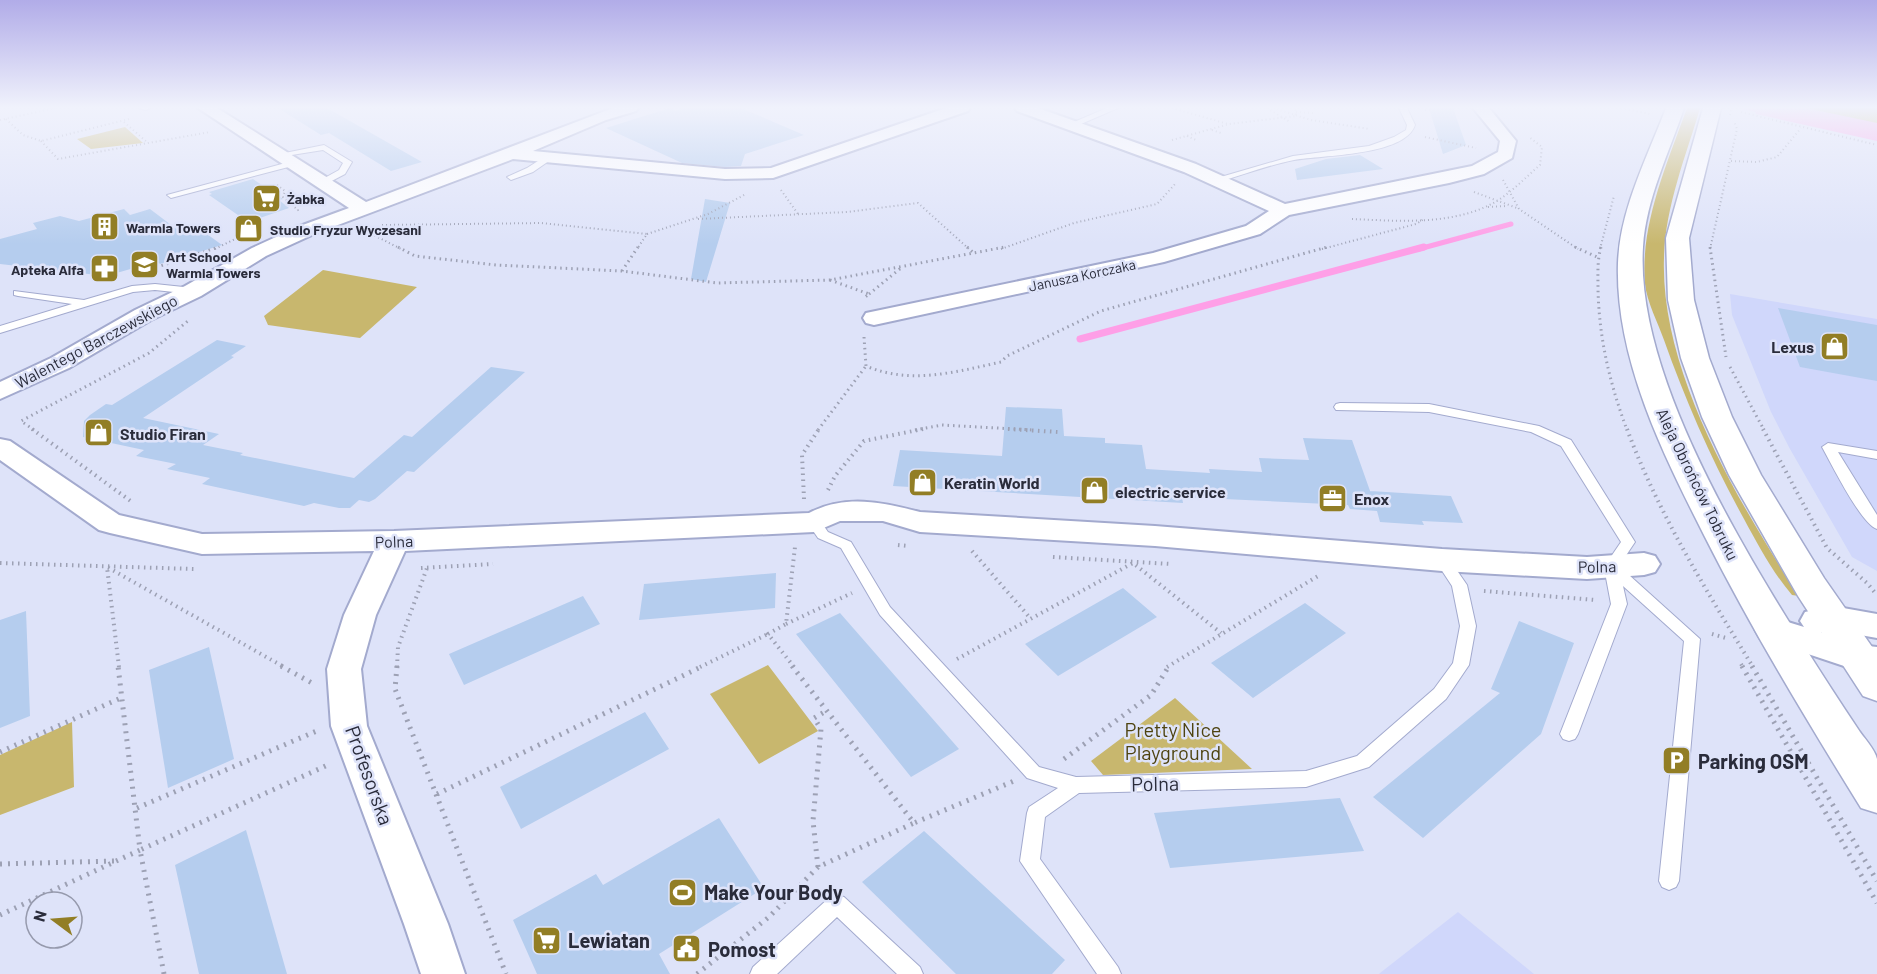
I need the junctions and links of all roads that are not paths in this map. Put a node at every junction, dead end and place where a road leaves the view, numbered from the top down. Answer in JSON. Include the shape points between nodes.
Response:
{"nodes":[{"id":1,"x":277,"y":153,"type":"edge"},
{"id":2,"x":304,"y":153,"type":"edge"},
{"id":3,"x":334,"y":153,"type":"edge"},
{"id":4,"x":512,"y":153,"type":"edge"},
{"id":5,"x":830,"y":153,"type":"edge"},
{"id":6,"x":1148,"y":153,"type":"edge"},
{"id":7,"x":1326,"y":153,"type":"edge"},
{"id":8,"x":1506,"y":153,"type":"edge"},
{"id":9,"x":1652,"y":153,"type":"edge"},
{"id":10,"x":1707,"y":153,"type":"edge"},
{"id":11,"x":508,"y":155,"type":"junction"},
{"id":12,"x":552,"y":156,"type":"junction"},
{"id":13,"x":286,"y":159,"type":"junction"},
{"id":14,"x":262,"y":172,"type":"junction"},
{"id":15,"x":511,"y":177,"type":"dead end"},
{"id":16,"x":1218,"y":179,"type":"junction"},
{"id":17,"x":324,"y":182,"type":"junction"},
{"id":18,"x":203,"y":191,"type":"dead end"},
{"id":19,"x":171,"y":195,"type":"dead end"},
{"id":20,"x":363,"y":208,"type":"junction"},
{"id":21,"x":1283,"y":210,"type":"junction"},
{"id":22,"x":193,"y":291,"type":"junction"},
{"id":23,"x":18,"y":293,"type":"dead end"},
{"id":24,"x":86,"y":303,"type":"junction"},
{"id":25,"x":866,"y":317,"type":"road end"},
{"id":26,"x":0,"y":330,"type":"edge"},
{"id":27,"x":0,"y":391,"type":"edge"},
{"id":28,"x":1340,"y":407,"type":"dead end"},
{"id":29,"x":10,"y":416,"type":"edge"},
{"id":30,"x":0,"y":447,"type":"edge"},
{"id":31,"x":1877,"y":455,"type":"edge"},
{"id":32,"x":810,"y":514,"type":"junction"},
{"id":33,"x":1877,"y":524,"type":"edge"},
{"id":34,"x":394,"y":541,"type":"junction"},
{"id":35,"x":1442,"y":560,"type":"junction"},
{"id":36,"x":1644,"y":564,"type":"dead end"},
{"id":37,"x":1611,"y":567,"type":"junction"},
{"id":38,"x":1832,"y":618,"type":"junction"},
{"id":39,"x":1772,"y":629,"type":"junction"},
{"id":40,"x":1872,"y":657,"type":"edge"},
{"id":41,"x":1569,"y":734,"type":"dead end"},
{"id":42,"x":1076,"y":785,"type":"junction"},
{"id":43,"x":1877,"y":794,"type":"edge"},
{"id":44,"x":1669,"y":880,"type":"dead end"},
{"id":45,"x":442,"y":974,"type":"edge"},
{"id":46,"x":762,"y":974,"type":"edge"},
{"id":47,"x":912,"y":974,"type":"edge"},
{"id":48,"x":1110,"y":974,"type":"edge"}],
"edges":[{"from":1,"to":13,"type":"street"},
{"from":2,"to":13,"type":"lane"},
{"from":3,"to":17,"type":"lane","via":[[348,162],[342,172]]},
{"from":4,"to":11,"type":"street","name":"Walentego Barczewskiego"},
{"from":5,"to":12,"type":"street","via":[[773,173],[725,174]]},
{"from":6,"to":16,"type":"street"},
{"from":7,"to":16,"type":"lane"},
{"from":8,"to":21,"type":"street","via":[[1489,156],[1443,179]]},
{"from":9,"to":39,"type":"main road","name":"Aleja Obrońców Tobruku","via":[[1635,222],[1630,263],[1639,333],[1660,408],[1697,488]]},
{"from":10,"to":38,"type":"main road","via":[[1677,242],[1677,274],[1687,332],[1731,448],[1773,525]]},
{"from":11,"to":12,"type":"street"},
{"from":11,"to":20,"type":"street","name":"Walentego Barczewskiego"},
{"from":12,"to":15,"type":"lane"},
{"from":13,"to":14,"type":"lane"},
{"from":13,"to":17,"type":"street"},
{"from":14,"to":18,"type":"lane"},
{"from":14,"to":19,"type":"lane"},
{"from":16,"to":21,"type":"street"},
{"from":17,"to":20,"type":"street"},
{"from":20,"to":22,"type":"street","name":"Walentego Barczewskiego","via":[[258,252]]},
{"from":21,"to":25,"type":"street","name":"Janusza Korczaka","via":[[1253,230],[1156,258]]},
{"from":22,"to":24,"type":"lane","name":"Walentego Barczewskiego","via":[[132,289]]},
{"from":22,"to":27,"type":"street","name":"Walentego Barczewskiego"},
{"from":22,"to":29,"type":"street","name":"Walentego Barczewskiego","via":[[161,320]]},
{"from":23,"to":24,"type":"lane"},
{"from":24,"to":26,"type":"lane","name":"Walentego Barczewskiego"},
{"from":28,"to":37,"type":"lane","via":[[1429,408],[1463,413],[1535,429],[1566,443],[1628,542]]},
{"from":30,"to":34,"type":"street","name":"Polna","via":[[110,523],[202,544]]},
{"from":31,"to":33,"type":"lane","via":[[1828,447]]},
{"from":32,"to":34,"type":"street","name":"Polna"},
{"from":32,"to":35,"type":"street","name":"Polna","via":[[884,512],[920,522],[1155,536]]},
{"from":32,"to":42,"type":"lane","name":"Polna","via":[[823,535],[846,545],[885,611],[1033,773]]},
{"from":34,"to":45,"type":"street","name":"Profesorska","via":[[360,615],[344,669],[349,726]]},
{"from":35,"to":37,"type":"street","name":"Polna"},
{"from":35,"to":42,"type":"lane","name":"Polna","via":[[1468,626],[1461,665],[1440,694],[1363,762],[1306,779]]},
{"from":36,"to":37,"type":"street","name":"Polna"},
{"from":37,"to":41,"type":"lane","via":[[1619,604]]},
{"from":37,"to":44,"type":"lane","via":[[1692,639]]},
{"from":38,"to":39,"type":"street"},
{"from":38,"to":40,"type":"main road"},
{"from":39,"to":40,"type":"street"},
{"from":39,"to":43,"type":"main road","name":"Aleja Obrońców Tobruku"},
{"from":42,"to":48,"type":"lane","via":[[1036,813],[1030,861]]},
{"from":46,"to":47,"type":"lane","via":[[837,904]]}]}
